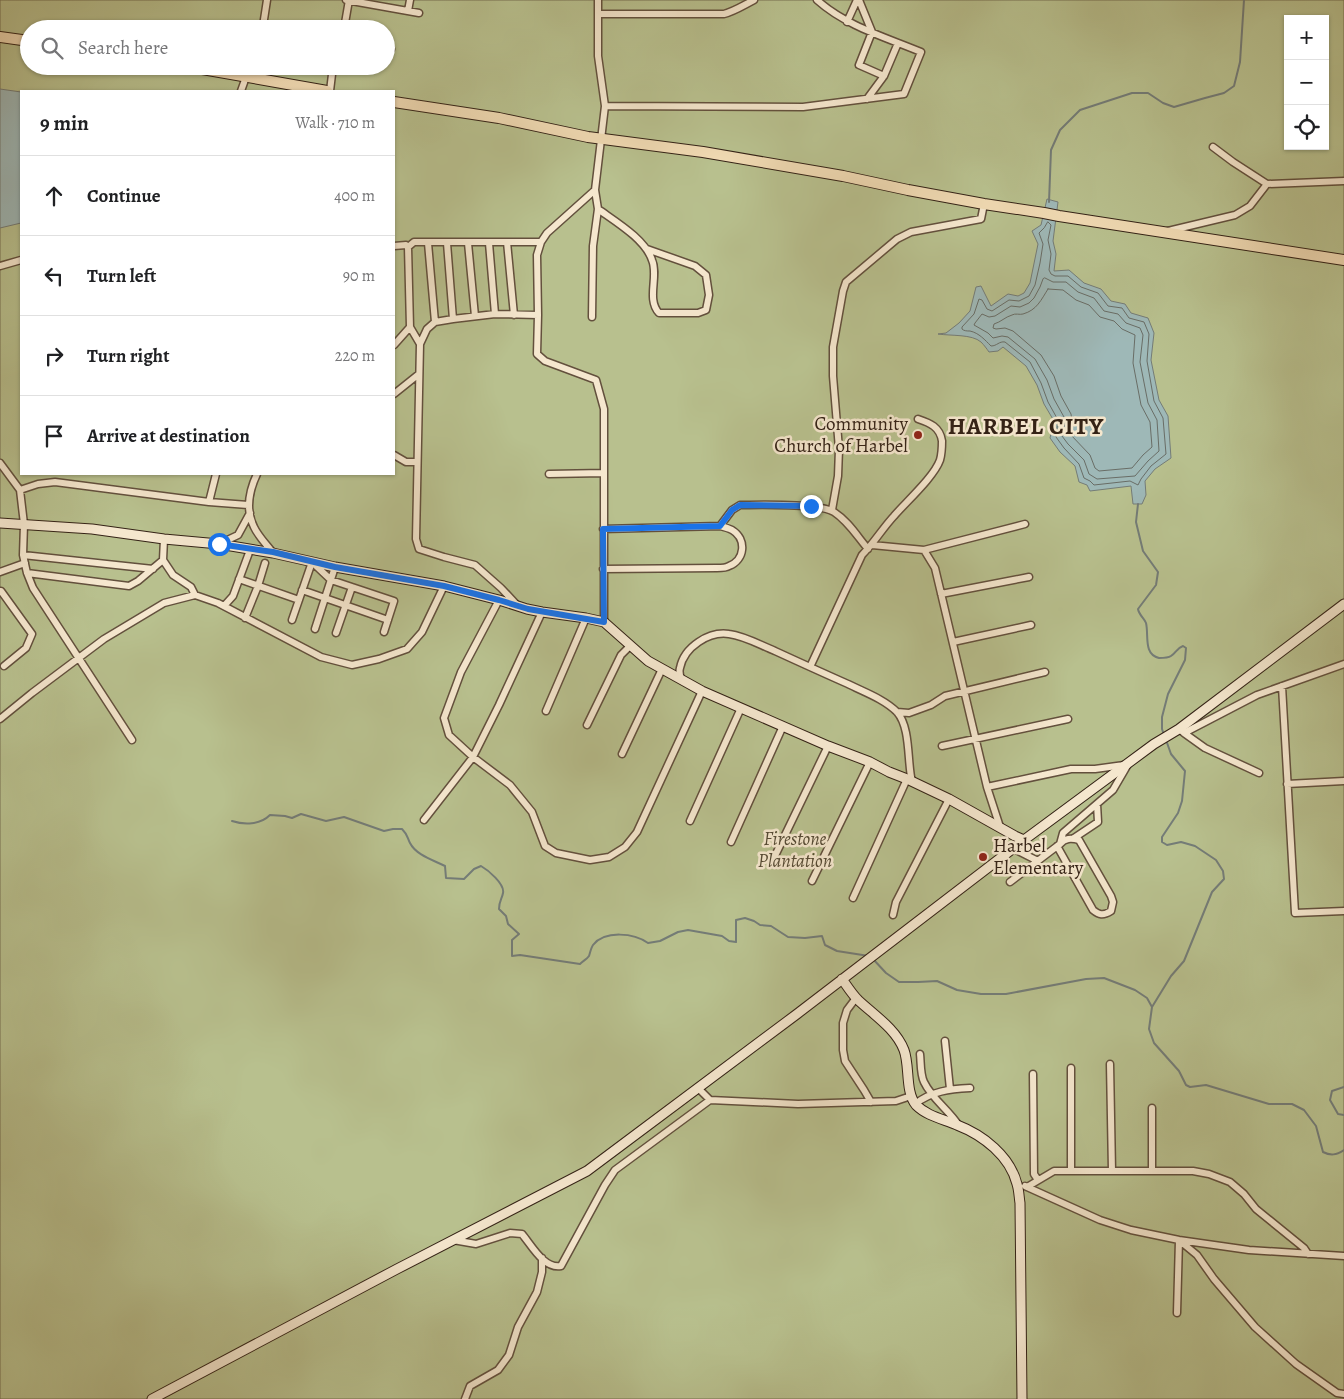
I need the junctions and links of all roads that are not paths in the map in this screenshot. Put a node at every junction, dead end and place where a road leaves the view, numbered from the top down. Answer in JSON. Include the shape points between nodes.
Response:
{"nodes":[{"id":1,"x":267,"y":0,"type":"edge"},
{"id":2,"x":348,"y":0,"type":"edge"},
{"id":3,"x":410,"y":0,"type":"edge"},
{"id":4,"x":598,"y":0,"type":"edge"},
{"id":5,"x":754,"y":0,"type":"edge"},
{"id":6,"x":817,"y":0,"type":"edge"},
{"id":7,"x":858,"y":0,"type":"edge"},
{"id":8,"x":742,"y":3,"type":"edge"},
{"id":9,"x":408,"y":11,"type":"junction"},
{"id":10,"x":419,"y":13,"type":"dead end"},
{"id":11,"x":598,"y":14,"type":"junction"},
{"id":12,"x":264,"y":20,"type":"edge"},
{"id":13,"x":345,"y":20,"type":"edge"},
{"id":14,"x":847,"y":22,"type":"junction"},
{"id":15,"x":872,"y":32,"type":"junction"},
{"id":16,"x":0,"y":37,"type":"edge"},
{"id":17,"x":20,"y":40,"type":"edge"},
{"id":18,"x":898,"y":42,"type":"junction"},
{"id":19,"x":235,"y":75,"type":"edge"},
{"id":20,"x":332,"y":75,"type":"edge"},
{"id":21,"x":884,"y":76,"type":"junction"},
{"id":22,"x":246,"y":77,"type":"junction"},
{"id":23,"x":241,"y":90,"type":"edge"},
{"id":24,"x":323,"y":90,"type":"edge"},
{"id":25,"x":329,"y":90,"type":"edge"},
{"id":26,"x":868,"y":99,"type":"junction"},
{"id":27,"x":395,"y":102,"type":"edge"},
{"id":28,"x":605,"y":106,"type":"junction"},
{"id":29,"x":601,"y":138,"type":"junction"},
{"id":30,"x":1212,"y":147,"type":"dead end"},
{"id":31,"x":1344,"y":181,"type":"edge"},
{"id":32,"x":1267,"y":184,"type":"junction"},
{"id":33,"x":595,"y":190,"type":"junction"},
{"id":34,"x":984,"y":204,"type":"junction"},
{"id":35,"x":598,"y":209,"type":"junction"},
{"id":36,"x":1161,"y":232,"type":"junction"},
{"id":37,"x":428,"y":242,"type":"junction"},
{"id":38,"x":488,"y":242,"type":"junction"},
{"id":39,"x":507,"y":242,"type":"junction"},
{"id":40,"x":541,"y":242,"type":"junction"},
{"id":41,"x":447,"y":243,"type":"junction"},
{"id":42,"x":468,"y":243,"type":"junction"},
{"id":43,"x":395,"y":246,"type":"edge"},
{"id":44,"x":408,"y":247,"type":"junction"},
{"id":45,"x":647,"y":249,"type":"junction"},
{"id":46,"x":20,"y":260,"type":"edge"},
{"id":47,"x":1344,"y":260,"type":"edge"},
{"id":48,"x":0,"y":266,"type":"edge"},
{"id":49,"x":495,"y":314,"type":"junction"},
{"id":50,"x":514,"y":315,"type":"junction"},
{"id":51,"x":538,"y":315,"type":"junction"},
{"id":52,"x":475,"y":316,"type":"junction"},
{"id":53,"x":592,"y":317,"type":"dead end"},
{"id":54,"x":453,"y":319,"type":"junction"},
{"id":55,"x":435,"y":322,"type":"junction"},
{"id":56,"x":410,"y":327,"type":"junction"},
{"id":57,"x":395,"y":344,"type":"edge"},
{"id":58,"x":420,"y":344,"type":"junction"},
{"id":59,"x":419,"y":374,"type":"junction"},
{"id":60,"x":395,"y":393,"type":"edge"},
{"id":61,"x":918,"y":419,"type":"dead end"},
{"id":62,"x":395,"y":456,"type":"edge"},
{"id":63,"x":417,"y":462,"type":"junction"},
{"id":64,"x":0,"y":463,"type":"edge"},
{"id":65,"x":604,"y":473,"type":"junction"},
{"id":66,"x":549,"y":474,"type":"dead end"},
{"id":67,"x":216,"y":475,"type":"edge"},
{"id":68,"x":257,"y":475,"type":"edge"},
{"id":69,"x":20,"y":490,"type":"junction"},
{"id":70,"x":209,"y":502,"type":"junction"},
{"id":71,"x":248,"y":505,"type":"junction"},
{"id":72,"x":832,"y":510,"type":"junction"},
{"id":73,"x":250,"y":513,"type":"junction"},
{"id":74,"x":0,"y":523,"type":"edge"},
{"id":75,"x":24,"y":524,"type":"junction"},
{"id":76,"x":1025,"y":524,"type":"dead end"},
{"id":77,"x":720,"y":526,"type":"junction"},
{"id":78,"x":603,"y":529,"type":"junction"},
{"id":79,"x":164,"y":539,"type":"junction"},
{"id":80,"x":219,"y":544,"type":"junction"},
{"id":81,"x":870,"y":547,"type":"junction"},
{"id":82,"x":250,"y":550,"type":"junction"},
{"id":83,"x":924,"y":550,"type":"junction"},
{"id":84,"x":273,"y":552,"type":"junction"},
{"id":85,"x":22,"y":555,"type":"junction"},
{"id":86,"x":163,"y":560,"type":"junction"},
{"id":87,"x":312,"y":562,"type":"junction"},
{"id":88,"x":24,"y":563,"type":"junction"},
{"id":89,"x":265,"y":563,"type":"dead end"},
{"id":90,"x":335,"y":567,"type":"junction"},
{"id":91,"x":153,"y":569,"type":"junction"},
{"id":92,"x":603,"y":569,"type":"junction"},
{"id":93,"x":0,"y":572,"type":"edge"},
{"id":94,"x":27,"y":573,"type":"junction"},
{"id":95,"x":1028,"y":577,"type":"dead end"},
{"id":96,"x":239,"y":579,"type":"junction"},
{"id":97,"x":331,"y":580,"type":"junction"},
{"id":98,"x":258,"y":586,"type":"junction"},
{"id":99,"x":444,"y":586,"type":"junction"},
{"id":100,"x":352,"y":587,"type":"junction"},
{"id":101,"x":302,"y":590,"type":"junction"},
{"id":102,"x":0,"y":591,"type":"edge"},
{"id":103,"x":941,"y":594,"type":"junction"},
{"id":104,"x":195,"y":595,"type":"junction"},
{"id":105,"x":325,"y":598,"type":"junction"},
{"id":106,"x":299,"y":600,"type":"junction"},
{"id":107,"x":499,"y":600,"type":"junction"},
{"id":108,"x":1344,"y":604,"type":"edge"},
{"id":109,"x":517,"y":605,"type":"junction"},
{"id":110,"x":224,"y":606,"type":"junction"},
{"id":111,"x":345,"y":606,"type":"junction"},
{"id":112,"x":542,"y":612,"type":"junction"},
{"id":113,"x":245,"y":618,"type":"junction"},
{"id":114,"x":586,"y":618,"type":"junction"},
{"id":115,"x":292,"y":620,"type":"dead end"},
{"id":116,"x":388,"y":620,"type":"junction"},
{"id":117,"x":604,"y":622,"type":"junction"},
{"id":118,"x":1031,"y":625,"type":"dead end"},
{"id":119,"x":315,"y":629,"type":"dead end"},
{"id":120,"x":384,"y":632,"type":"dead end"},
{"id":121,"x":336,"y":633,"type":"dead end"},
{"id":122,"x":953,"y":642,"type":"junction"},
{"id":123,"x":630,"y":646,"type":"junction"},
{"id":124,"x":79,"y":658,"type":"junction"},
{"id":125,"x":1344,"y":664,"type":"edge"},
{"id":126,"x":4,"y":666,"type":"dead end"},
{"id":127,"x":810,"y":667,"type":"junction"},
{"id":128,"x":662,"y":669,"type":"junction"},
{"id":129,"x":1045,"y":672,"type":"dead end"},
{"id":130,"x":681,"y":679,"type":"junction"},
{"id":131,"x":1282,"y":686,"type":"junction"},
{"id":132,"x":964,"y":690,"type":"junction"},
{"id":133,"x":702,"y":691,"type":"junction"},
{"id":134,"x":740,"y":708,"type":"junction"},
{"id":135,"x":546,"y":711,"type":"dead end"},
{"id":136,"x":897,"y":712,"type":"junction"},
{"id":137,"x":0,"y":719,"type":"edge"},
{"id":138,"x":1068,"y":719,"type":"dead end"},
{"id":139,"x":588,"y":725,"type":"dead end"},
{"id":140,"x":783,"y":726,"type":"junction"},
{"id":141,"x":1180,"y":731,"type":"junction"},
{"id":142,"x":132,"y":740,"type":"dead end"},
{"id":143,"x":976,"y":740,"type":"junction"},
{"id":144,"x":828,"y":746,"type":"junction"},
{"id":145,"x":942,"y":746,"type":"dead end"},
{"id":146,"x":622,"y":754,"type":"dead end"},
{"id":147,"x":473,"y":757,"type":"junction"},
{"id":148,"x":870,"y":762,"type":"junction"},
{"id":149,"x":1127,"y":765,"type":"junction"},
{"id":150,"x":1259,"y":773,"type":"dead end"},
{"id":151,"x":909,"y":780,"type":"junction"},
{"id":152,"x":1344,"y":781,"type":"edge"},
{"id":153,"x":1287,"y":784,"type":"junction"},
{"id":154,"x":988,"y":787,"type":"junction"},
{"id":155,"x":949,"y":799,"type":"junction"},
{"id":156,"x":1097,"y":804,"type":"junction"},
{"id":157,"x":424,"y":820,"type":"dead end"},
{"id":158,"x":690,"y":821,"type":"dead end"},
{"id":159,"x":1000,"y":827,"type":"junction"},
{"id":160,"x":1074,"y":838,"type":"junction"},
{"id":161,"x":1024,"y":840,"type":"junction"},
{"id":162,"x":732,"y":842,"type":"dead end"},
{"id":163,"x":1059,"y":845,"type":"junction"},
{"id":164,"x":1014,"y":850,"type":"junction"},
{"id":165,"x":1038,"y":860,"type":"junction"},
{"id":166,"x":772,"y":862,"type":"dead end"},
{"id":167,"x":812,"y":880,"type":"dead end"},
{"id":168,"x":1010,"y":882,"type":"dead end"},
{"id":169,"x":853,"y":898,"type":"dead end"},
{"id":170,"x":1344,"y":911,"type":"edge"},
{"id":171,"x":893,"y":915,"type":"dead end"},
{"id":172,"x":842,"y":979,"type":"junction"},
{"id":173,"x":856,"y":998,"type":"junction"},
{"id":174,"x":945,"y":1041,"type":"dead end"},
{"id":175,"x":920,"y":1054,"type":"dead end"},
{"id":176,"x":1110,"y":1064,"type":"dead end"},
{"id":177,"x":1071,"y":1068,"type":"dead end"},
{"id":178,"x":1033,"y":1074,"type":"dead end"},
{"id":179,"x":698,"y":1088,"type":"junction"},
{"id":180,"x":970,"y":1088,"type":"dead end"},
{"id":181,"x":950,"y":1089,"type":"junction"},
{"id":182,"x":932,"y":1094,"type":"junction"},
{"id":183,"x":710,"y":1100,"type":"junction"},
{"id":184,"x":913,"y":1100,"type":"junction"},
{"id":185,"x":871,"y":1102,"type":"junction"},
{"id":186,"x":1152,"y":1108,"type":"dead end"},
{"id":187,"x":959,"y":1126,"type":"junction"},
{"id":188,"x":1072,"y":1171,"type":"junction"},
{"id":189,"x":1112,"y":1171,"type":"junction"},
{"id":190,"x":1152,"y":1171,"type":"junction"},
{"id":191,"x":1038,"y":1180,"type":"junction"},
{"id":192,"x":1017,"y":1184,"type":"junction"},
{"id":193,"x":1027,"y":1187,"type":"junction"},
{"id":194,"x":453,"y":1240,"type":"junction"},
{"id":195,"x":1179,"y":1240,"type":"junction"},
{"id":196,"x":1308,"y":1254,"type":"junction"},
{"id":197,"x":1344,"y":1256,"type":"edge"},
{"id":198,"x":542,"y":1258,"type":"junction"},
{"id":199,"x":1177,"y":1313,"type":"dead end"},
{"id":200,"x":1344,"y":1394,"type":"edge"},
{"id":201,"x":152,"y":1399,"type":"edge"},
{"id":202,"x":465,"y":1399,"type":"edge"},
{"id":203,"x":1022,"y":1399,"type":"edge"}],
"edges":[{"from":1,"to":12,"type":"street"},
{"from":2,"to":9,"type":"street"},
{"from":2,"to":13,"type":"street"},
{"from":3,"to":9,"type":"street"},
{"from":4,"to":11,"type":"street"},
{"from":5,"to":8,"type":"street"},
{"from":6,"to":14,"type":"street"},
{"from":7,"to":14,"type":"street"},
{"from":7,"to":15,"type":"street"},
{"from":8,"to":11,"type":"street","via":[[724,14]]},
{"from":9,"to":10,"type":"street"},
{"from":11,"to":28,"type":"street","via":[[598,56]]},
{"from":14,"to":15,"type":"street"},
{"from":15,"to":18,"type":"street"},
{"from":15,"to":21,"type":"street","via":[[859,65]]},
{"from":16,"to":17,"type":"main road"},
{"from":18,"to":21,"type":"street"},
{"from":18,"to":26,"type":"street","via":[[921,52],[904,94]]},
{"from":19,"to":22,"type":"main road"},
{"from":20,"to":25,"type":"street"},
{"from":21,"to":26,"type":"street"},
{"from":22,"to":23,"type":"street"},
{"from":22,"to":24,"type":"main road"},
{"from":26,"to":28,"type":"street","via":[[803,107]]},
{"from":27,"to":29,"type":"main road"},
{"from":28,"to":29,"type":"street"},
{"from":29,"to":33,"type":"street"},
{"from":29,"to":34,"type":"main road","via":[[843,176]]},
{"from":30,"to":32,"type":"street"},
{"from":31,"to":32,"type":"street"},
{"from":32,"to":36,"type":"street","via":[[1250,206],[1235,215]]},
{"from":33,"to":35,"type":"street"},
{"from":33,"to":40,"type":"street"},
{"from":34,"to":36,"type":"main road"},
{"from":34,"to":72,"type":"street","via":[[981,219],[911,232],[897,238],[846,282],[833,347],[840,449]]},
{"from":35,"to":45,"type":"street","via":[[623,226]]},
{"from":35,"to":53,"type":"street","via":[[593,246]]},
{"from":36,"to":47,"type":"main road"},
{"from":37,"to":41,"type":"street"},
{"from":37,"to":44,"type":"street","via":[[414,242]]},
{"from":37,"to":55,"type":"street"},
{"from":38,"to":39,"type":"street"},
{"from":38,"to":42,"type":"street"},
{"from":38,"to":49,"type":"street"},
{"from":39,"to":40,"type":"street"},
{"from":39,"to":50,"type":"street"},
{"from":40,"to":51,"type":"street","via":[[537,255]]},
{"from":41,"to":42,"type":"street"},
{"from":41,"to":54,"type":"street"},
{"from":42,"to":52,"type":"street"},
{"from":43,"to":44,"type":"street"},
{"from":44,"to":56,"type":"street"},
{"from":45,"to":45,"type":"street","via":[[653,262],[654,308],[659,313],[706,310],[709,295],[706,275],[695,266]]},
{"from":46,"to":48,"type":"street"},
{"from":49,"to":50,"type":"street"},
{"from":49,"to":52,"type":"street"},
{"from":50,"to":51,"type":"street"},
{"from":51,"to":65,"type":"street","via":[[537,354],[545,361],[596,380],[604,409]]},
{"from":52,"to":54,"type":"street"},
{"from":54,"to":55,"type":"street"},
{"from":55,"to":58,"type":"street"},
{"from":56,"to":57,"type":"street"},
{"from":56,"to":58,"type":"street"},
{"from":58,"to":59,"type":"street"},
{"from":59,"to":60,"type":"street"},
{"from":59,"to":63,"type":"street"},
{"from":61,"to":81,"type":"street","via":[[938,429],[942,449],[940,462]]},
{"from":62,"to":63,"type":"street","via":[[406,462]]},
{"from":63,"to":109,"type":"street","via":[[416,539],[419,549],[475,565]]},
{"from":64,"to":69,"type":"street"},
{"from":65,"to":66,"type":"street"},
{"from":65,"to":78,"type":"street"},
{"from":67,"to":70,"type":"street"},
{"from":68,"to":71,"type":"street"},
{"from":69,"to":70,"type":"street","via":[[55,482]]},
{"from":69,"to":75,"type":"street"},
{"from":70,"to":71,"type":"street"},
{"from":71,"to":73,"type":"street"},
{"from":72,"to":77,"type":"street","via":[[811,506],[740,505]]},
{"from":72,"to":81,"type":"street"},
{"from":73,"to":80,"type":"street","via":[[238,535]]},
{"from":73,"to":84,"type":"street","via":[[254,527]]},
{"from":74,"to":75,"type":"street"},
{"from":75,"to":79,"type":"street"},
{"from":75,"to":85,"type":"street"},
{"from":76,"to":83,"type":"street"},
{"from":77,"to":78,"type":"street"},
{"from":77,"to":92,"type":"street","via":[[732,530],[742,543],[742,553],[728,567]]},
{"from":78,"to":92,"type":"street"},
{"from":79,"to":80,"type":"street"},
{"from":79,"to":86,"type":"street"},
{"from":80,"to":82,"type":"street"},
{"from":81,"to":83,"type":"street"},
{"from":81,"to":127,"type":"street","via":[[862,555]]},
{"from":82,"to":84,"type":"street"},
{"from":82,"to":96,"type":"street"},
{"from":83,"to":103,"type":"street","via":[[935,568]]},
{"from":84,"to":87,"type":"street"},
{"from":85,"to":88,"type":"street"},
{"from":85,"to":91,"type":"street"},
{"from":86,"to":91,"type":"street"},
{"from":86,"to":104,"type":"street","via":[[173,575],[191,587]]},
{"from":87,"to":90,"type":"street"},
{"from":87,"to":97,"type":"street"},
{"from":87,"to":101,"type":"street"},
{"from":88,"to":93,"type":"street"},
{"from":88,"to":94,"type":"street"},
{"from":89,"to":98,"type":"street"},
{"from":90,"to":97,"type":"street"},
{"from":90,"to":99,"type":"street"},
{"from":91,"to":94,"type":"street","via":[[129,586]]},
{"from":92,"to":117,"type":"street"},
{"from":94,"to":124,"type":"street"},
{"from":95,"to":103,"type":"street"},
{"from":96,"to":98,"type":"street"},
{"from":96,"to":110,"type":"street","via":[[234,596]]},
{"from":97,"to":100,"type":"street"},
{"from":97,"to":105,"type":"street"},
{"from":98,"to":106,"type":"street"},
{"from":98,"to":113,"type":"street"},
{"from":99,"to":107,"type":"street"},
{"from":99,"to":113,"type":"street","via":[[422,632],[407,649],[352,665],[320,657]]},
{"from":100,"to":111,"type":"street"},
{"from":100,"to":116,"type":"street","via":[[394,601]]},
{"from":101,"to":105,"type":"street"},
{"from":101,"to":106,"type":"street"},
{"from":102,"to":126,"type":"street","via":[[32,634],[26,648]]},
{"from":103,"to":122,"type":"street"},
{"from":104,"to":110,"type":"street"},
{"from":104,"to":124,"type":"street","via":[[164,603]]},
{"from":105,"to":111,"type":"street"},
{"from":105,"to":119,"type":"street"},
{"from":106,"to":115,"type":"street"},
{"from":107,"to":109,"type":"street"},
{"from":107,"to":147,"type":"street","via":[[461,672],[444,718],[449,734]]},
{"from":108,"to":141,"type":"street"},
{"from":109,"to":112,"type":"street"},
{"from":110,"to":113,"type":"street"},
{"from":111,"to":116,"type":"street"},
{"from":111,"to":121,"type":"street"},
{"from":112,"to":114,"type":"street"},
{"from":112,"to":147,"type":"street"},
{"from":114,"to":117,"type":"street"},
{"from":114,"to":135,"type":"street"},
{"from":116,"to":120,"type":"street"},
{"from":117,"to":123,"type":"street"},
{"from":118,"to":122,"type":"street"},
{"from":122,"to":132,"type":"street"},
{"from":123,"to":128,"type":"street"},
{"from":123,"to":139,"type":"street","via":[[621,654]]},
{"from":124,"to":137,"type":"street"},
{"from":124,"to":142,"type":"street"},
{"from":125,"to":131,"type":"street"},
{"from":127,"to":130,"type":"street","via":[[741,637],[714,634],[700,640],[687,653],[680,668]]},
{"from":127,"to":136,"type":"street","via":[[877,698]]},
{"from":128,"to":130,"type":"street"},
{"from":128,"to":146,"type":"street"},
{"from":129,"to":132,"type":"street"},
{"from":130,"to":133,"type":"street"},
{"from":131,"to":141,"type":"street"},
{"from":131,"to":153,"type":"street"},
{"from":132,"to":136,"type":"street","via":[[909,713]]},
{"from":132,"to":143,"type":"street"},
{"from":133,"to":134,"type":"street"},
{"from":133,"to":147,"type":"street","via":[[637,832],[625,848],[610,857],[590,860],[556,853],[545,846],[532,812],[521,798],[510,785]]},
{"from":134,"to":140,"type":"street"},
{"from":134,"to":158,"type":"street"},
{"from":136,"to":151,"type":"street","via":[[906,735]]},
{"from":138,"to":143,"type":"street"},
{"from":140,"to":144,"type":"street"},
{"from":140,"to":162,"type":"street"},
{"from":141,"to":149,"type":"street","via":[[1154,744]]},
{"from":141,"to":150,"type":"street","via":[[1205,748]]},
{"from":143,"to":145,"type":"street"},
{"from":143,"to":154,"type":"street"},
{"from":144,"to":148,"type":"street"},
{"from":144,"to":166,"type":"street"},
{"from":147,"to":157,"type":"street"},
{"from":148,"to":151,"type":"street"},
{"from":148,"to":167,"type":"street"},
{"from":149,"to":154,"type":"street","via":[[1071,769]]},
{"from":149,"to":156,"type":"street","via":[[1113,790]]},
{"from":149,"to":161,"type":"street"},
{"from":151,"to":155,"type":"street"},
{"from":151,"to":169,"type":"street"},
{"from":152,"to":153,"type":"street"},
{"from":153,"to":170,"type":"street","via":[[1295,913]]},
{"from":154,"to":159,"type":"street"},
{"from":155,"to":159,"type":"street"},
{"from":155,"to":171,"type":"street","via":[[896,902]]},
{"from":156,"to":160,"type":"street","via":[[1098,822]]},
{"from":156,"to":163,"type":"street","via":[[1064,833]]},
{"from":159,"to":161,"type":"street"},
{"from":160,"to":163,"type":"street"},
{"from":160,"to":163,"type":"street","via":[[1079,840],[1114,902],[1111,912],[1105,915],[1093,910]]},
{"from":161,"to":164,"type":"street"},
{"from":163,"to":165,"type":"street"},
{"from":164,"to":165,"type":"street"},
{"from":164,"to":172,"type":"street"},
{"from":165,"to":168,"type":"street"},
{"from":172,"to":173,"type":"street"},
{"from":172,"to":179,"type":"street"},
{"from":173,"to":184,"type":"street","via":[[900,1042],[907,1060]]},
{"from":173,"to":185,"type":"street","via":[[843,1023],[843,1050],[845,1061]]},
{"from":174,"to":181,"type":"street"},
{"from":175,"to":182,"type":"street","via":[[923,1080]]},
{"from":176,"to":189,"type":"street"},
{"from":177,"to":188,"type":"street"},
{"from":178,"to":191,"type":"street","via":[[1034,1174]]},
{"from":179,"to":183,"type":"street"},
{"from":179,"to":194,"type":"street","via":[[587,1171]]},
{"from":180,"to":181,"type":"street"},
{"from":181,"to":182,"type":"street"},
{"from":182,"to":184,"type":"street"},
{"from":182,"to":187,"type":"street"},
{"from":183,"to":185,"type":"street","via":[[798,1104]]},
{"from":183,"to":198,"type":"street","via":[[615,1170],[561,1266],[556,1267]]},
{"from":184,"to":185,"type":"street"},
{"from":184,"to":187,"type":"street","via":[[927,1114]]},
{"from":186,"to":190,"type":"street"},
{"from":187,"to":192,"type":"street","via":[[995,1148],[1010,1167]]},
{"from":188,"to":189,"type":"street"},
{"from":188,"to":191,"type":"street","via":[[1054,1171]]},
{"from":189,"to":190,"type":"street"},
{"from":190,"to":196,"type":"street","via":[[1193,1171],[1230,1182]]},
{"from":191,"to":193,"type":"street"},
{"from":192,"to":193,"type":"street"},
{"from":192,"to":203,"type":"street","via":[[1020,1203]]},
{"from":193,"to":195,"type":"street","via":[[1100,1220]]},
{"from":194,"to":198,"type":"street","via":[[476,1244],[510,1233],[522,1234]]},
{"from":194,"to":201,"type":"street"},
{"from":195,"to":196,"type":"street"},
{"from":195,"to":199,"type":"street"},
{"from":195,"to":200,"type":"street","via":[[1197,1255],[1255,1327],[1296,1364],[1337,1393]]},
{"from":196,"to":197,"type":"street"},
{"from":198,"to":202,"type":"street","via":[[537,1292],[518,1327],[509,1355],[498,1370],[470,1386]]}]}
